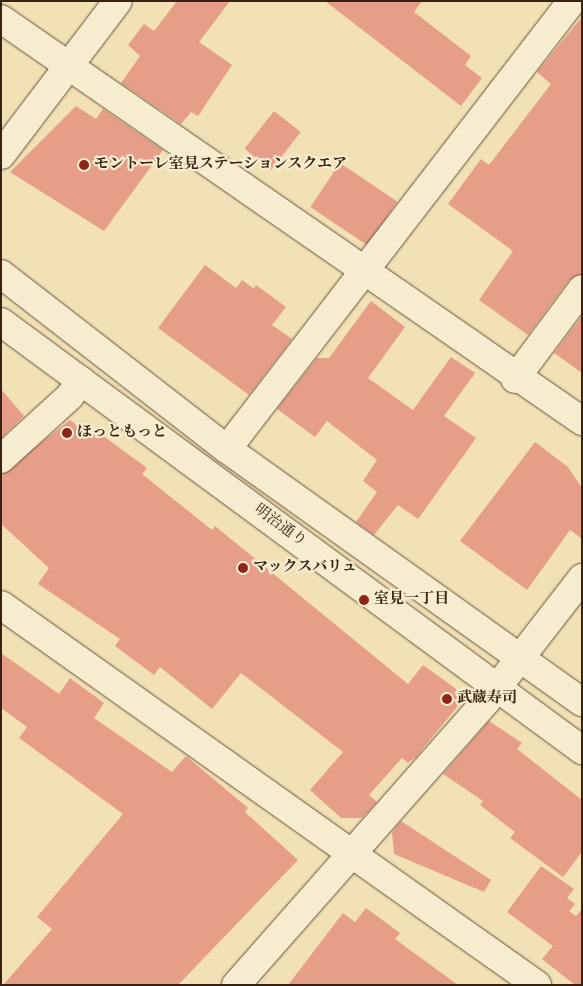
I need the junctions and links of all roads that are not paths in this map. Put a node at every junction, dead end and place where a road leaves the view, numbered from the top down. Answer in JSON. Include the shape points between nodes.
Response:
{"nodes":[{"id":1,"x":118,"y":1,"type":"edge"},
{"id":2,"x":572,"y":1,"type":"edge"},
{"id":3,"x":1,"y":19,"type":"edge"},
{"id":4,"x":67,"y":68,"type":"junction"},
{"id":5,"x":1,"y":155,"type":"edge"},
{"id":6,"x":366,"y":272,"type":"junction"},
{"id":7,"x":1,"y":274,"type":"edge"},
{"id":8,"x":582,"y":289,"type":"edge"},
{"id":9,"x":1,"y":322,"type":"edge"},
{"id":10,"x":515,"y":379,"type":"junction"},
{"id":11,"x":81,"y":380,"type":"junction"},
{"id":12,"x":582,"y":422,"type":"edge"},
{"id":13,"x":227,"y":449,"type":"junction"},
{"id":14,"x":1,"y":459,"type":"edge"},
{"id":15,"x":582,"y":578,"type":"edge"},
{"id":16,"x":1,"y":605,"type":"edge"},
{"id":17,"x":520,"y":657,"type":"junction"},
{"id":18,"x":496,"y":686,"type":"junction"},
{"id":19,"x":582,"y":702,"type":"edge"},
{"id":20,"x":582,"y":750,"type":"edge"},
{"id":21,"x":354,"y":852,"type":"junction"},
{"id":22,"x":236,"y":985,"type":"edge"},
{"id":23,"x":537,"y":985,"type":"edge"}],
"edges":[{"from":1,"to":4,"type":"street"},
{"from":2,"to":6,"type":"street"},
{"from":3,"to":4,"type":"street"},
{"from":4,"to":5,"type":"street"},
{"from":4,"to":6,"type":"street"},
{"from":6,"to":10,"type":"street"},
{"from":6,"to":13,"type":"street"},
{"from":7,"to":13,"type":"street"},
{"from":8,"to":10,"type":"street"},
{"from":9,"to":11,"type":"street","name":"明治通り"},
{"from":10,"to":12,"type":"street"},
{"from":11,"to":14,"type":"street","via":[[70,396]]},
{"from":11,"to":18,"type":"street","name":"明治通り"},
{"from":13,"to":17,"type":"street"},
{"from":15,"to":17,"type":"street"},
{"from":16,"to":21,"type":"street"},
{"from":17,"to":18,"type":"street"},
{"from":17,"to":19,"type":"street"},
{"from":18,"to":20,"type":"street","name":"明治通り"},
{"from":18,"to":21,"type":"street"},
{"from":21,"to":22,"type":"street"},
{"from":21,"to":23,"type":"street"}]}
